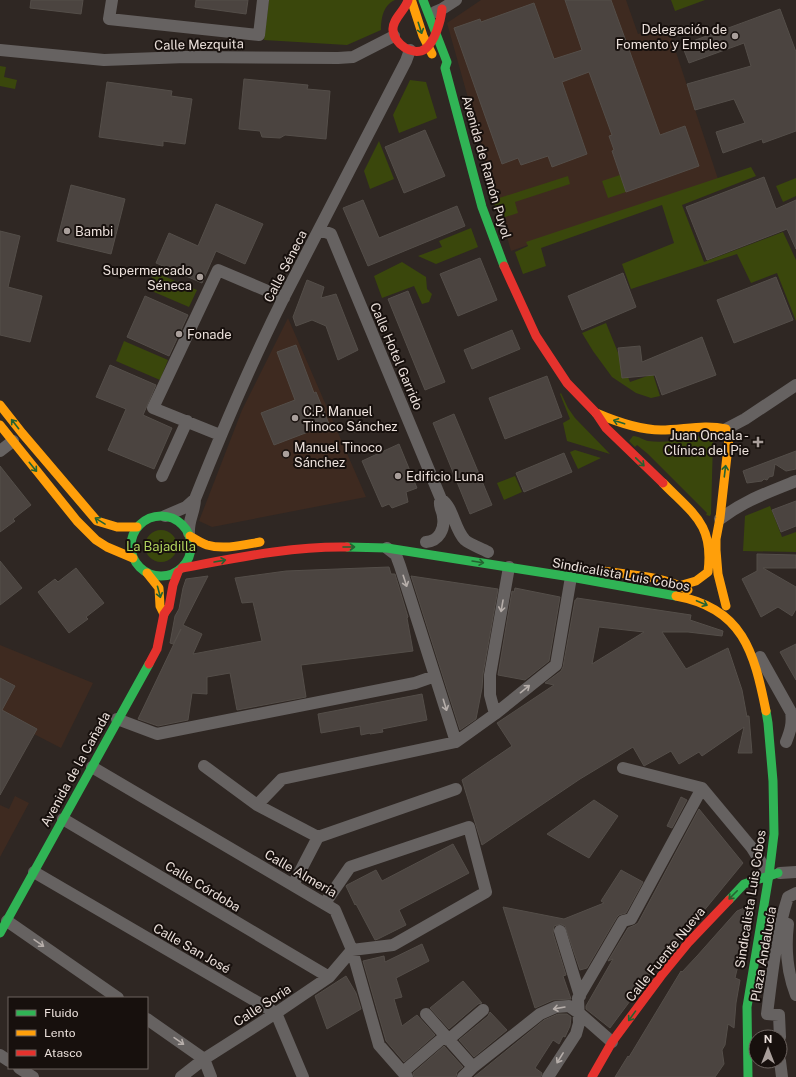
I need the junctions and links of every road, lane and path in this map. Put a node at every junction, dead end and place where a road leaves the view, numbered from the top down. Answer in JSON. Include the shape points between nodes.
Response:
{"nodes":[{"id":1,"x":112,"y":0,"type":"edge"},
{"id":2,"x":263,"y":0,"type":"edge"},
{"id":3,"x":408,"y":0,"type":"edge"},
{"id":4,"x":423,"y":0,"type":"edge"},
{"id":5,"x":456,"y":0,"type":"edge"},
{"id":6,"x":414,"y":3,"type":"edge"},
{"id":7,"x":442,"y":9,"type":"junction"},
{"id":8,"x":402,"y":11,"type":"junction"},
{"id":9,"x":428,"y":12,"type":"junction"},
{"id":10,"x":435,"y":33,"type":"junction"},
{"id":11,"x":394,"y":36,"type":"junction"},
{"id":12,"x":428,"y":46,"type":"junction"},
{"id":13,"x":0,"y":50,"type":"edge"},
{"id":14,"x":410,"y":50,"type":"junction"},
{"id":15,"x":445,"y":68,"type":"junction"},
{"id":16,"x":320,"y":230,"type":"junction"},
{"id":17,"x":284,"y":298,"type":"junction"},
{"id":18,"x":796,"y":385,"type":"edge"},
{"id":19,"x":0,"y":404,"type":"edge"},
{"id":20,"x":596,"y":413,"type":"junction"},
{"id":21,"x":187,"y":422,"type":"junction"},
{"id":22,"x":0,"y":425,"type":"edge"},
{"id":23,"x":640,"y":428,"type":"junction"},
{"id":24,"x":726,"y":429,"type":"junction"},
{"id":25,"x":220,"y":435,"type":"junction"},
{"id":26,"x":12,"y":442,"type":"junction"},
{"id":27,"x":627,"y":449,"type":"junction"},
{"id":28,"x":0,"y":451,"type":"edge"},
{"id":29,"x":162,"y":476,"type":"dead end"},
{"id":30,"x":796,"y":481,"type":"edge"},
{"id":31,"x":722,"y":490,"type":"junction"},
{"id":32,"x":195,"y":499,"type":"junction"},
{"id":33,"x":441,"y":499,"type":"junction"},
{"id":34,"x":747,"y":501,"type":"junction"},
{"id":35,"x":165,"y":516,"type":"junction"},
{"id":36,"x":699,"y":519,"type":"junction"},
{"id":37,"x":720,"y":519,"type":"junction"},
{"id":38,"x":137,"y":527,"type":"junction"},
{"id":39,"x":189,"y":534,"type":"junction"},
{"id":40,"x":268,"y":541,"type":"dead end"},
{"id":41,"x":421,"y":542,"type":"joint"},
{"id":42,"x":442,"y":545,"type":"dead end"},
{"id":43,"x":457,"y":547,"type":"dead end"},
{"id":44,"x":387,"y":548,"type":"junction"},
{"id":45,"x":492,"y":553,"type":"joint"},
{"id":46,"x":133,"y":558,"type":"junction"},
{"id":47,"x":509,"y":567,"type":"junction"},
{"id":48,"x":594,"y":569,"type":"dead end"},
{"id":49,"x":180,"y":570,"type":"junction"},
{"id":50,"x":147,"y":574,"type":"junction"},
{"id":51,"x":571,"y":577,"type":"junction"},
{"id":52,"x":682,"y":585,"type":"junction"},
{"id":53,"x":702,"y":594,"type":"dead end"},
{"id":54,"x":715,"y":599,"type":"dead end"},
{"id":55,"x":732,"y":611,"type":"junction"},
{"id":56,"x":164,"y":614,"type":"junction"},
{"id":57,"x":760,"y":657,"type":"junction"},
{"id":58,"x":435,"y":676,"type":"junction"},
{"id":59,"x":495,"y":714,"type":"junction"},
{"id":60,"x":793,"y":715,"type":"edge"},
{"id":61,"x":117,"y":719,"type":"junction"},
{"id":62,"x":791,"y":740,"type":"edge"},
{"id":63,"x":456,"y":742,"type":"junction"},
{"id":64,"x":777,"y":757,"type":"junction"},
{"id":65,"x":204,"y":766,"type":"dead end"},
{"id":66,"x":92,"y":767,"type":"junction"},
{"id":67,"x":623,"y":768,"type":"dead end"},
{"id":68,"x":702,"y":788,"type":"junction"},
{"id":69,"x":456,"y":789,"type":"dead end"},
{"id":70,"x":257,"y":805,"type":"junction"},
{"id":71,"x":63,"y":819,"type":"junction"},
{"id":72,"x":318,"y":837,"type":"junction"},
{"id":73,"x":778,"y":870,"type":"junction"},
{"id":74,"x":34,"y":872,"type":"junction"},
{"id":75,"x":796,"y":872,"type":"edge"},
{"id":76,"x":293,"y":885,"type":"junction"},
{"id":77,"x":796,"y":895,"type":"edge"},
{"id":78,"x":325,"y":904,"type":"junction"},
{"id":79,"x":7,"y":920,"type":"junction"},
{"id":80,"x":771,"y":926,"type":"dead end"},
{"id":81,"x":560,"y":931,"type":"dead end"},
{"id":82,"x":0,"y":933,"type":"edge"},
{"id":83,"x":352,"y":950,"type":"junction"},
{"id":84,"x":763,"y":972,"type":"dead end"},
{"id":85,"x":329,"y":976,"type":"junction"},
{"id":86,"x":796,"y":995,"type":"edge"},
{"id":87,"x":580,"y":996,"type":"junction"},
{"id":88,"x":117,"y":997,"type":"edge"},
{"id":89,"x":483,"y":1010,"type":"dead end"},
{"id":90,"x":276,"y":1013,"type":"junction"},
{"id":91,"x":579,"y":1013,"type":"junction"},
{"id":92,"x":426,"y":1014,"type":"dead end"},
{"id":93,"x":148,"y":1020,"type":"edge"},
{"id":94,"x":780,"y":1029,"type":"edge"},
{"id":95,"x":447,"y":1038,"type":"junction"},
{"id":96,"x":612,"y":1042,"type":"junction"},
{"id":97,"x":204,"y":1059,"type":"junction"},
{"id":98,"x":473,"y":1067,"type":"junction"},
{"id":99,"x":21,"y":1069,"type":"edge"},
{"id":100,"x":405,"y":1074,"type":"edge"},
{"id":101,"x":33,"y":1077,"type":"edge"},
{"id":102,"x":181,"y":1077,"type":"edge"},
{"id":103,"x":211,"y":1077,"type":"edge"},
{"id":104,"x":303,"y":1077,"type":"edge"},
{"id":105,"x":463,"y":1077,"type":"edge"},
{"id":106,"x":548,"y":1077,"type":"edge"},
{"id":107,"x":592,"y":1077,"type":"edge"},
{"id":108,"x":748,"y":1077,"type":"edge"}],
"edges":[{"from":1,"to":2,"type":"street","via":[[109,19],[259,35]]},
{"from":3,"to":8,"type":"main road"},
{"from":4,"to":9,"type":"main road","name":"Avenida de Ramón Puyol"},
{"from":5,"to":7,"type":"street"},
{"from":6,"to":8,"type":"main road"},
{"from":6,"to":9,"type":"street"},
{"from":6,"to":12,"type":"main road","name":"Avenida de Ramón Puyol","one_way":true},
{"from":7,"to":9,"type":"street"},
{"from":7,"to":10,"type":"main road"},
{"from":8,"to":11,"type":"main road","via":[[394,22]]},
{"from":9,"to":10,"type":"main road","name":"Avenida de Ramón Puyol"},
{"from":10,"to":12,"type":"main road"},
{"from":10,"to":15,"type":"main road","name":"Avenida de Ramón Puyol","via":[[446,62]]},
{"from":11,"to":13,"type":"street","name":"Calle Mezquita","via":[[353,57],[338,58],[186,57],[104,60]]},
{"from":11,"to":14,"type":"main road","via":[[403,47]]},
{"from":12,"to":14,"type":"main road","via":[[421,51]]},
{"from":12,"to":15,"type":"main road","name":"Avenida de Ramón Puyol","via":[[438,64]]},
{"from":14,"to":16,"type":"street","name":"Calle Séneca"},
{"from":15,"to":20,"type":"main road","name":"Avenida de Ramón Puyol","via":[[482,207],[507,275],[536,336],[567,382]]},
{"from":16,"to":17,"type":"street","name":"Calle Séneca"},
{"from":16,"to":33,"type":"street","name":"Calle Hotel Garrido","via":[[331,234]]},
{"from":17,"to":21,"type":"street","via":[[218,270],[153,408]]},
{"from":17,"to":25,"type":"street","name":"Calle Séneca"},
{"from":18,"to":24,"type":"street"},
{"from":38,"to":19,"type":"main road","one_way":true,"via":[[123,529],[110,527],[98,521]]},
{"from":23,"to":20,"type":"main road","name":"Avenida de Ramón Puyol","one_way":true},
{"from":20,"to":27,"type":"main road","name":"Avenida de Ramón Puyol","via":[[606,428]]},
{"from":21,"to":25,"type":"street"},
{"from":21,"to":29,"type":"street"},
{"from":22,"to":26,"type":"main road"},
{"from":23,"to":24,"type":"main road","name":"Avenida de Ramón Puyol","via":[[662,430],[717,426]]},
{"from":23,"to":27,"type":"main road","via":[[627,435]]},
{"from":31,"to":24,"type":"main road","one_way":true,"via":[[729,438]]},
{"from":25,"to":32,"type":"street","name":"Calle Séneca"},
{"from":26,"to":28,"type":"street"},
{"from":26,"to":46,"type":"main road","one_way":true,"via":[[77,521],[96,540]]},
{"from":27,"to":36,"type":"main road","name":"Avenida de Ramón Puyol","one_way":true},
{"from":30,"to":34,"type":"street"},
{"from":31,"to":34,"type":"street","via":[[730,499]]},
{"from":31,"to":37,"type":"main road"},
{"from":32,"to":35,"type":"street","via":[[186,508]]},
{"from":32,"to":39,"type":"street","name":"Calle Séneca","via":[[195,507],[189,520]]},
{"from":33,"to":41,"type":"street","name":"Calle Hotel Garrido","via":[[439,504],[444,524],[439,536],[431,542]]},
{"from":33,"to":45,"type":"street","name":"Calle Hotel Garrido","via":[[446,502],[465,540]]},
{"from":34,"to":37,"type":"street"},
{"from":35,"to":38,"type":"main road","via":[[154,516]]},
{"from":35,"to":39,"type":"main road","via":[[183,525]]},
{"from":36,"to":37,"type":"main road","via":[[709,522]]},
{"from":36,"to":52,"type":"main road","name":"Avenida de Ramón Puyol","via":[[710,546],[708,572],[692,584]]},
{"from":37,"to":55,"type":"main road","via":[[716,541],[717,567],[722,593]]},
{"from":38,"to":46,"type":"main road","via":[[130,547]]},
{"from":39,"to":40,"type":"main road","via":[[207,545],[218,547]]},
{"from":39,"to":49,"type":"main road","via":[[192,543],[191,554]]},
{"from":41,"to":42,"type":"main road"},
{"from":43,"to":45,"type":"main road"},
{"from":44,"to":47,"type":"main road","name":"Sindicalista Luis Cobos","one_way":true},
{"from":49,"to":44,"type":"main road","name":"Sindicalista Luis Cobos","one_way":true,"via":[[262,554],[305,549]]},
{"from":44,"to":58,"type":"street","one_way":true,"via":[[396,555]]},
{"from":46,"to":50,"type":"main road","via":[[138,567]]},
{"from":47,"to":51,"type":"main road","name":"Sindicalista Luis Cobos"},
{"from":47,"to":59,"type":"street","one_way":true,"via":[[490,675],[490,694]]},
{"from":48,"to":52,"type":"main road","name":"Sindicalista Luis Cobos"},
{"from":49,"to":50,"type":"main road","via":[[162,577]]},
{"from":49,"to":56,"type":"main road","name":"Avenida de la Cañada","via":[[173,585],[169,607]]},
{"from":50,"to":56,"type":"main road","name":"Avenida de la Cañada","one_way":true,"via":[[158,588],[160,606]]},
{"from":59,"to":51,"type":"street","one_way":true,"via":[[556,665]]},
{"from":51,"to":73,"type":"main road","name":"Sindicalista Luis Cobos","one_way":true,"via":[[702,602],[731,621],[742,636],[758,673],[768,722]]},
{"from":52,"to":53,"type":"main road","name":"Sindicalista Luis Cobos"},
{"from":54,"to":55,"type":"main road","name":"Sindicalista Luis Cobos"},
{"from":55,"to":57,"type":"main road","name":"Sindicalista Luis Cobos","via":[[749,633]]},
{"from":56,"to":61,"type":"main road","name":"Avenida de la Cañada","via":[[157,649]]},
{"from":57,"to":60,"type":"street"},
{"from":57,"to":64,"type":"main road","name":"Sindicalista Luis Cobos","via":[[768,682]]},
{"from":58,"to":61,"type":"street","via":[[414,683],[157,734]]},
{"from":58,"to":63,"type":"street","one_way":true},
{"from":59,"to":63,"type":"street"},
{"from":60,"to":62,"type":"street"},
{"from":61,"to":66,"type":"main road","name":"Avenida de la Cañada"},
{"from":62,"to":64,"type":"street","via":[[780,749]]},
{"from":63,"to":70,"type":"street","via":[[282,779]]},
{"from":64,"to":73,"type":"main road","name":"Sindicalista Luis Cobos","via":[[782,833]]},
{"from":65,"to":70,"type":"street"},
{"from":66,"to":71,"type":"main road","name":"Avenida de la Cañada"},
{"from":66,"to":76,"type":"street","name":"Calle Almería"},
{"from":67,"to":68,"type":"street"},
{"from":68,"to":73,"type":"street","via":[[752,848]]},
{"from":68,"to":87,"type":"street","via":[[631,919],[623,921]]},
{"from":69,"to":72,"type":"street"},
{"from":70,"to":72,"type":"street"},
{"from":71,"to":74,"type":"main road","name":"Avenida de la Cañada"},
{"from":71,"to":85,"type":"street","name":"Calle Córdoba"},
{"from":72,"to":76,"type":"street"},
{"from":73,"to":75,"type":"street"},
{"from":73,"to":96,"type":"main road","name":"Calle Fuente Nueva","one_way":true,"via":[[744,884],[713,916],[661,976]]},
{"from":73,"to":108,"type":"main road","name":"Sindicalista Luis Cobos","via":[[747,1007]]},
{"from":74,"to":79,"type":"main road","name":"Avenida de la Cañada"},
{"from":74,"to":90,"type":"street","name":"Calle San José"},
{"from":76,"to":78,"type":"street","name":"Calle Almería"},
{"from":77,"to":86,"type":"street","name":"Plaza Andalucía","via":[[788,923],[787,958],[791,983]]},
{"from":77,"to":94,"type":"street","name":"Plaza Andalucía","via":[[788,897],[784,908],[767,1014],[779,1015]]},
{"from":78,"to":83,"type":"street","name":"Calle Almería","via":[[335,910]]},
{"from":78,"to":83,"type":"street","via":[[350,867],[469,827],[486,892],[393,945]]},
{"from":79,"to":82,"type":"main road","name":"Avenida de la Cañada"},
{"from":79,"to":88,"type":"street","one_way":true},
{"from":80,"to":84,"type":"main road","name":"Sindicalista Luis Cobos"},
{"from":81,"to":87,"type":"street"},
{"from":83,"to":85,"type":"street","name":"Calle Soria"},
{"from":83,"to":100,"type":"street","name":"Calle Almería","via":[[379,1045]]},
{"from":85,"to":90,"type":"street","name":"Calle Soria"},
{"from":87,"to":91,"type":"street"},
{"from":89,"to":95,"type":"street"},
{"from":90,"to":97,"type":"street","name":"Calle Soria"},
{"from":90,"to":104,"type":"street"},
{"from":91,"to":96,"type":"street"},
{"from":91,"to":98,"type":"street","one_way":true,"via":[[569,1006],[556,1007],[540,1014]]},
{"from":91,"to":106,"type":"street","one_way":true,"via":[[576,1034]]},
{"from":92,"to":95,"type":"street"},
{"from":93,"to":97,"type":"street","one_way":true},
{"from":95,"to":98,"type":"street"},
{"from":95,"to":100,"type":"street"},
{"from":96,"to":107,"type":"main road","name":"Calle Fuente Nueva"},
{"from":97,"to":102,"type":"street","name":"Calle Soria"},
{"from":97,"to":103,"type":"street"},
{"from":98,"to":105,"type":"street"},
{"from":99,"to":101,"type":"street"}]}
